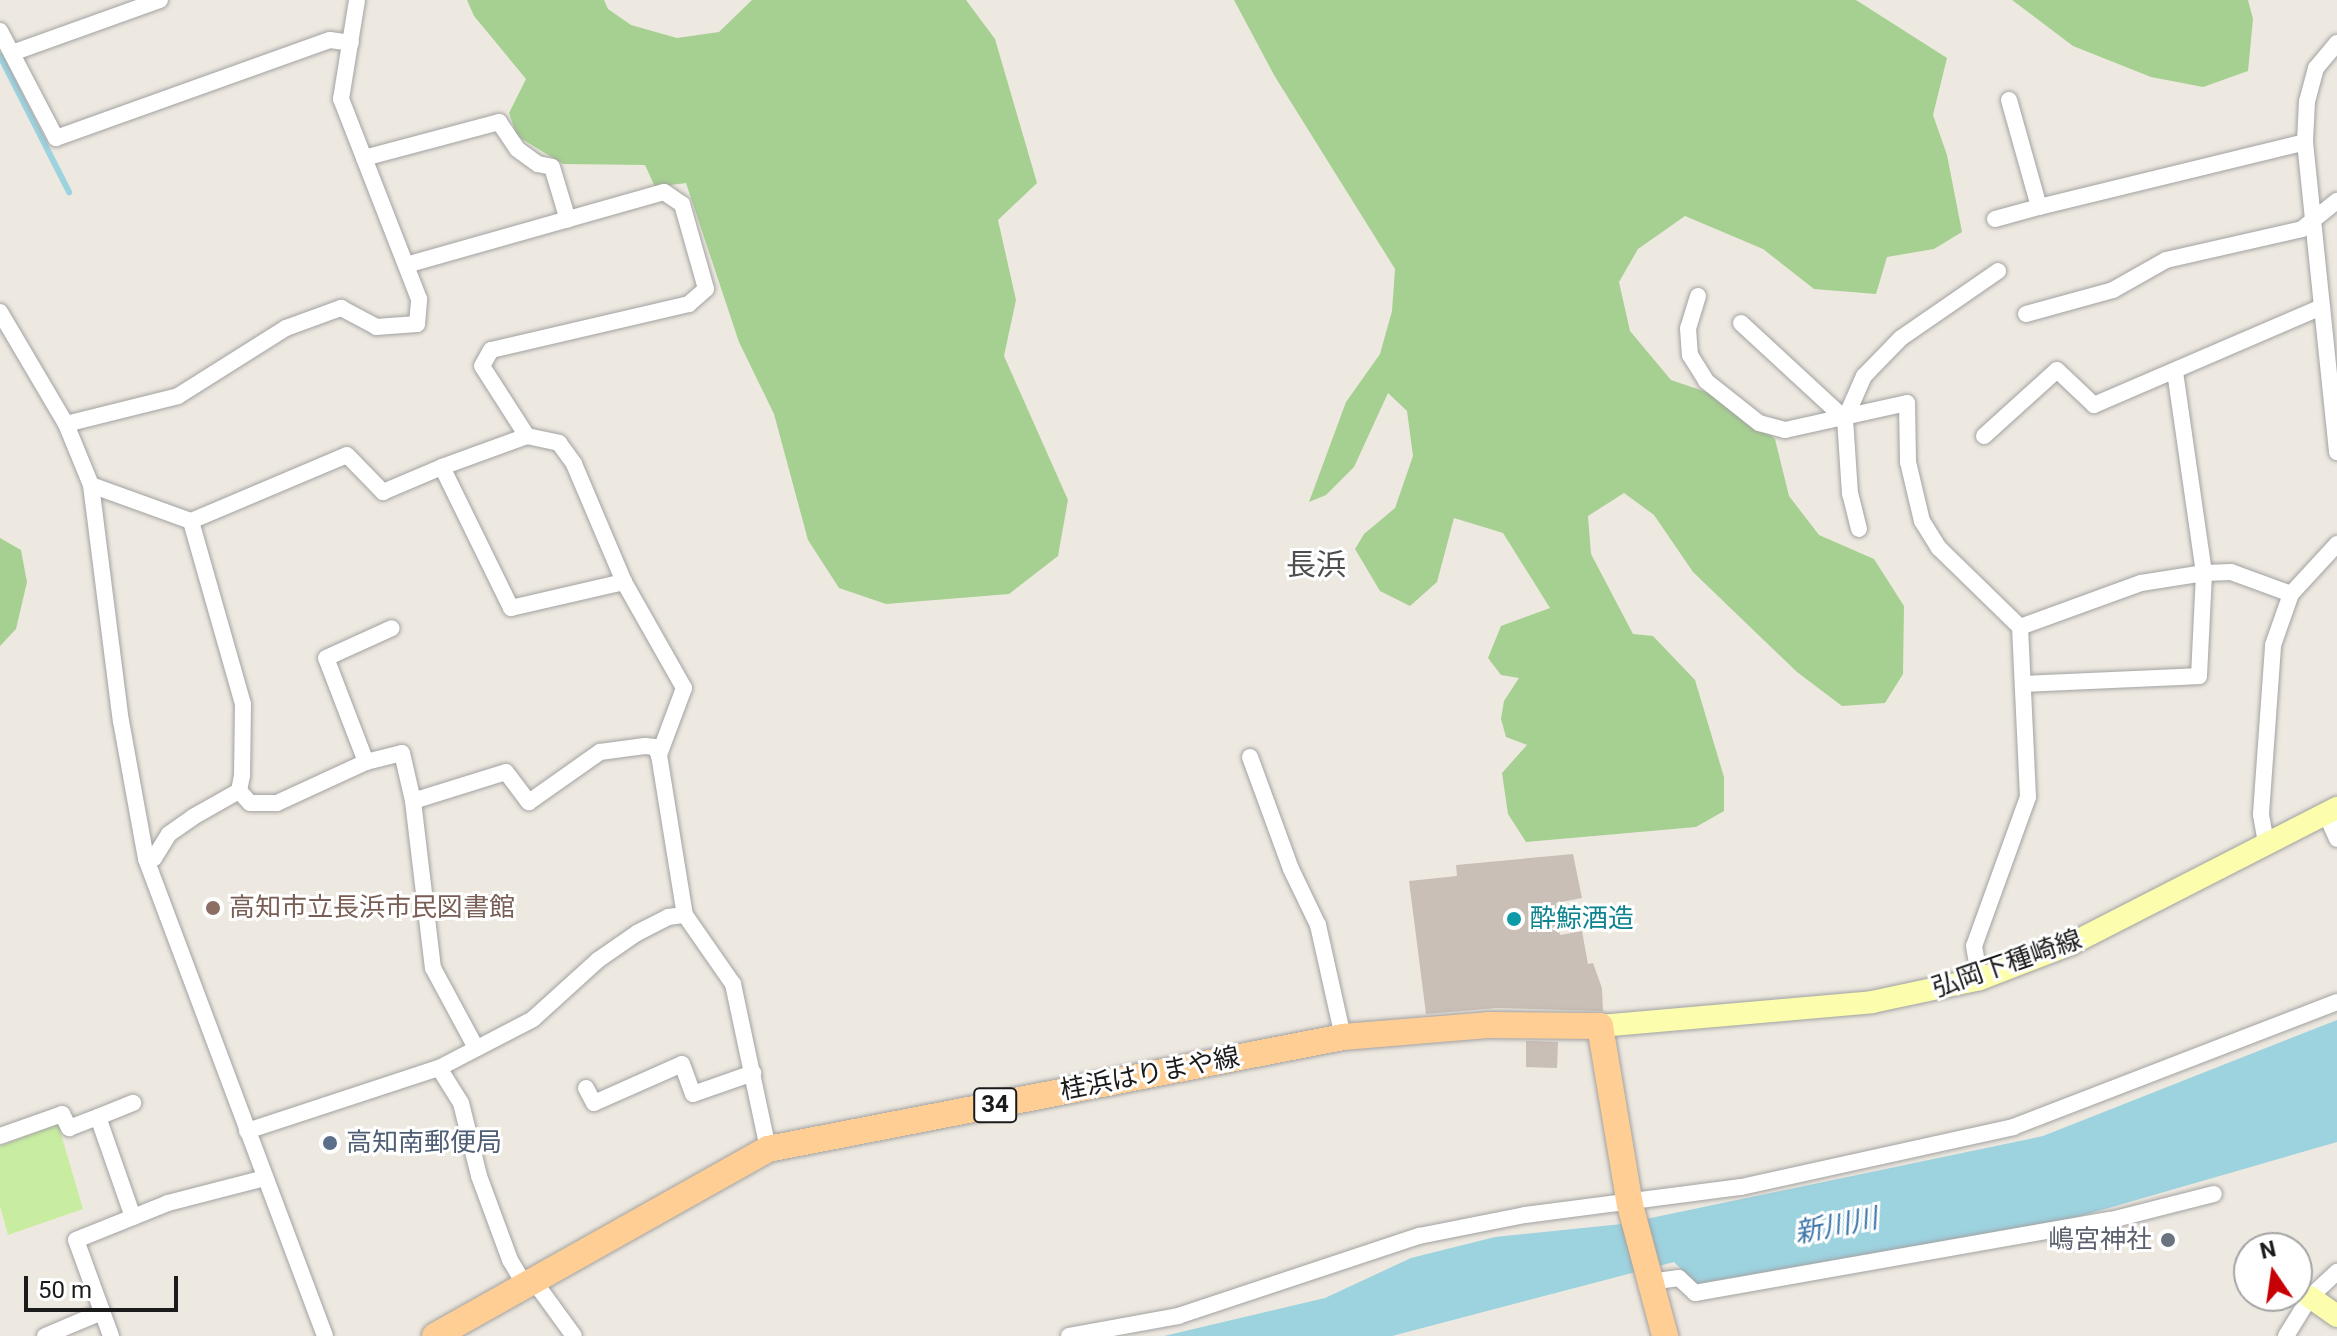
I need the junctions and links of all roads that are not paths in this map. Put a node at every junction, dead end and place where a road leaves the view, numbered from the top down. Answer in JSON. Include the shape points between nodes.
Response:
{"nodes":[{"id":1,"x":160,"y":0,"type":"edge"},
{"id":2,"x":357,"y":0,"type":"edge"},
{"id":3,"x":0,"y":31,"type":"edge"},
{"id":4,"x":351,"y":43,"type":"junction"},
{"id":5,"x":2337,"y":43,"type":"edge"},
{"id":6,"x":12,"y":53,"type":"junction"},
{"id":7,"x":2009,"y":100,"type":"dead end"},
{"id":8,"x":2305,"y":142,"type":"junction"},
{"id":9,"x":364,"y":158,"type":"junction"},
{"id":10,"x":2337,"y":201,"type":"edge"},
{"id":11,"x":2039,"y":207,"type":"junction"},
{"id":12,"x":1995,"y":219,"type":"dead end"},
{"id":13,"x":2313,"y":219,"type":"junction"},
{"id":14,"x":568,"y":220,"type":"junction"},
{"id":15,"x":406,"y":265,"type":"junction"},
{"id":16,"x":1998,"y":271,"type":"dead end"},
{"id":17,"x":1698,"y":296,"type":"dead end"},
{"id":18,"x":2322,"y":307,"type":"junction"},
{"id":19,"x":0,"y":312,"type":"edge"},
{"id":20,"x":2026,"y":314,"type":"dead end"},
{"id":21,"x":1741,"y":323,"type":"dead end"},
{"id":22,"x":2175,"y":371,"type":"junction"},
{"id":23,"x":1845,"y":419,"type":"junction"},
{"id":24,"x":66,"y":424,"type":"junction"},
{"id":25,"x":527,"y":436,"type":"junction"},
{"id":26,"x":1984,"y":436,"type":"dead end"},
{"id":27,"x":2337,"y":452,"type":"edge"},
{"id":28,"x":442,"y":467,"type":"junction"},
{"id":29,"x":91,"y":485,"type":"junction"},
{"id":30,"x":191,"y":521,"type":"junction"},
{"id":31,"x":1859,"y":529,"type":"dead end"},
{"id":32,"x":2337,"y":544,"type":"edge"},
{"id":33,"x":2204,"y":573,"type":"junction"},
{"id":34,"x":624,"y":582,"type":"junction"},
{"id":35,"x":2291,"y":594,"type":"junction"},
{"id":36,"x":2020,"y":627,"type":"junction"},
{"id":37,"x":392,"y":628,"type":"dead end"},
{"id":38,"x":2025,"y":684,"type":"junction"},
{"id":39,"x":659,"y":755,"type":"junction"},
{"id":40,"x":1250,"y":757,"type":"dead end"},
{"id":41,"x":366,"y":762,"type":"junction"},
{"id":42,"x":239,"y":791,"type":"junction"},
{"id":43,"x":413,"y":801,"type":"junction"},
{"id":44,"x":2331,"y":811,"type":"edge"},
{"id":45,"x":2337,"y":839,"type":"edge"},
{"id":46,"x":2266,"y":843,"type":"junction"},
{"id":47,"x":146,"y":859,"type":"junction"},
{"id":48,"x":685,"y":915,"type":"junction"},
{"id":49,"x":1980,"y":979,"type":"junction"},
{"id":50,"x":2337,"y":1002,"type":"edge"},
{"id":51,"x":1600,"y":1026,"type":"junction"},
{"id":52,"x":1343,"y":1037,"type":"junction"},
{"id":53,"x":475,"y":1046,"type":"junction"},
{"id":54,"x":439,"y":1068,"type":"junction"},
{"id":55,"x":753,"y":1073,"type":"junction"},
{"id":56,"x":586,"y":1088,"type":"dead end"},
{"id":57,"x":133,"y":1103,"type":"dead end"},
{"id":58,"x":98,"y":1117,"type":"junction"},
{"id":59,"x":247,"y":1131,"type":"junction"},
{"id":60,"x":0,"y":1136,"type":"edge"},
{"id":61,"x":768,"y":1149,"type":"junction"},
{"id":62,"x":265,"y":1178,"type":"junction"},
{"id":63,"x":2214,"y":1194,"type":"dead end"},
{"id":64,"x":1632,"y":1210,"type":"junction"},
{"id":65,"x":133,"y":1217,"type":"junction"},
{"id":66,"x":2337,"y":1272,"type":"edge"},
{"id":67,"x":1648,"y":1276,"type":"junction"},
{"id":68,"x":525,"y":1285,"type":"junction"},
{"id":69,"x":2313,"y":1294,"type":"edge"},
{"id":70,"x":2313,"y":1299,"type":"edge"},
{"id":71,"x":102,"y":1312,"type":"junction"},
{"id":72,"x":2301,"y":1312,"type":"edge"},
{"id":73,"x":2337,"y":1316,"type":"edge"},
{"id":74,"x":45,"y":1336,"type":"edge"},
{"id":75,"x":111,"y":1336,"type":"edge"},
{"id":76,"x":325,"y":1336,"type":"edge"},
{"id":77,"x":435,"y":1336,"type":"edge"},
{"id":78,"x":574,"y":1336,"type":"edge"},
{"id":79,"x":1069,"y":1336,"type":"edge"},
{"id":80,"x":1665,"y":1336,"type":"edge"},
{"id":81,"x":2286,"y":1336,"type":"edge"}],
"edges":[{"from":1,"to":6,"type":"street"},
{"from":2,"to":4,"type":"street"},
{"from":3,"to":6,"type":"street"},
{"from":4,"to":6,"type":"street","via":[[330,40],[56,138]]},
{"from":4,"to":9,"type":"street","via":[[341,99]]},
{"from":5,"to":8,"type":"street","via":[[2316,68],[2307,101]]},
{"from":7,"to":11,"type":"street"},
{"from":8,"to":11,"type":"street"},
{"from":8,"to":13,"type":"street"},
{"from":9,"to":14,"type":"street","via":[[499,122],[517,149],[552,167]]},
{"from":9,"to":15,"type":"street"},
{"from":10,"to":13,"type":"street"},
{"from":11,"to":12,"type":"street"},
{"from":13,"to":18,"type":"street"},
{"from":13,"to":20,"type":"street","via":[[2302,229],[2166,260],[2113,290]]},
{"from":14,"to":15,"type":"street"},
{"from":14,"to":25,"type":"street","via":[[664,192],[682,204],[706,289],[689,304],[491,350],[482,366]]},
{"from":15,"to":24,"type":"street","via":[[419,299],[417,324],[376,327],[341,308],[286,328],[178,396]]},
{"from":16,"to":23,"type":"street","via":[[1878,358]]},
{"from":17,"to":23,"type":"street","via":[[1688,328],[1690,355],[1706,381],[1759,423],[1785,430]]},
{"from":18,"to":22,"type":"street"},
{"from":18,"to":27,"type":"street"},
{"from":19,"to":24,"type":"street"},
{"from":21,"to":23,"type":"street"},
{"from":22,"to":26,"type":"street","via":[[2094,405],[2057,370]]},
{"from":22,"to":33,"type":"street"},
{"from":23,"to":31,"type":"street","via":[[1848,482]]},
{"from":23,"to":36,"type":"street","via":[[1907,403],[1908,462],[1922,521],[1939,548]]},
{"from":24,"to":29,"type":"street"},
{"from":25,"to":28,"type":"street"},
{"from":25,"to":34,"type":"street","via":[[559,443],[574,464]]},
{"from":28,"to":30,"type":"street","via":[[383,492],[347,455]]},
{"from":28,"to":34,"type":"street","via":[[511,608]]},
{"from":29,"to":30,"type":"street"},
{"from":29,"to":47,"type":"street","via":[[121,721]]},
{"from":30,"to":42,"type":"street","via":[[243,704]]},
{"from":32,"to":35,"type":"street"},
{"from":33,"to":35,"type":"street","via":[[2231,572]]},
{"from":33,"to":36,"type":"street","via":[[2141,583]]},
{"from":33,"to":38,"type":"street","via":[[2199,676]]},
{"from":34,"to":39,"type":"street","via":[[684,688]]},
{"from":35,"to":46,"type":"street","via":[[2273,645],[2261,814]]},
{"from":36,"to":38,"type":"street"},
{"from":37,"to":41,"type":"street","via":[[326,658]]},
{"from":38,"to":49,"type":"street","via":[[2028,797],[1974,946]]},
{"from":39,"to":43,"type":"street","via":[[655,747],[645,746],[600,752],[529,802],[506,772]]},
{"from":39,"to":48,"type":"street"},
{"from":40,"to":52,"type":"street","via":[[1291,869],[1318,925]]},
{"from":41,"to":42,"type":"street","via":[[277,803],[250,803]]},
{"from":41,"to":43,"type":"street","via":[[402,753]]},
{"from":42,"to":47,"type":"street","via":[[169,834],[154,858]]},
{"from":43,"to":53,"type":"street","via":[[433,968]]},
{"from":44,"to":45,"type":"street"},
{"from":44,"to":46,"type":"main road","name":"弘岡下種崎線"},
{"from":46,"to":49,"type":"main road","name":"弘岡下種崎線","via":[[2071,944]]},
{"from":47,"to":59,"type":"street"},
{"from":48,"to":53,"type":"street","via":[[668,917],[637,933],[598,960],[533,1019]]},
{"from":48,"to":55,"type":"street","via":[[733,984]]},
{"from":49,"to":51,"type":"main road","name":"弘岡下種崎線","via":[[1872,1002]]},
{"from":50,"to":64,"type":"street","via":[[2013,1127]]},
{"from":51,"to":52,"type":"main road","name":"桂浜はりまや線","number":"34","via":[[1421,1027]]},
{"from":51,"to":64,"type":"main road"},
{"from":52,"to":61,"type":"main road","name":"桂浜はりまや線","number":"34"},
{"from":53,"to":54,"type":"street"},
{"from":54,"to":59,"type":"street"},
{"from":54,"to":68,"type":"street","via":[[461,1103],[479,1176],[510,1260]]},
{"from":55,"to":56,"type":"street","via":[[693,1094],[682,1064],[594,1103]]},
{"from":55,"to":61,"type":"street"},
{"from":57,"to":58,"type":"street"},
{"from":58,"to":60,"type":"street","via":[[69,1128],[62,1114]]},
{"from":58,"to":65,"type":"street"},
{"from":59,"to":62,"type":"street"},
{"from":61,"to":68,"type":"main road","name":"桂浜はりまや線","number":"34"},
{"from":62,"to":65,"type":"street"},
{"from":62,"to":76,"type":"street"},
{"from":63,"to":67,"type":"street","via":[[2111,1220],[1695,1293],[1679,1278]]},
{"from":64,"to":67,"type":"main road"},
{"from":64,"to":79,"type":"street","via":[[1525,1215],[1419,1236],[1178,1316]]},
{"from":65,"to":71,"type":"street","via":[[76,1240]]},
{"from":66,"to":69,"type":"street"},
{"from":67,"to":80,"type":"main road"},
{"from":68,"to":77,"type":"main road","name":"桂浜はりまや線","number":"34"},
{"from":68,"to":78,"type":"street","via":[[539,1288]]},
{"from":70,"to":73,"type":"main road"},
{"from":71,"to":74,"type":"street"},
{"from":71,"to":75,"type":"street"},
{"from":72,"to":81,"type":"street"}]}
